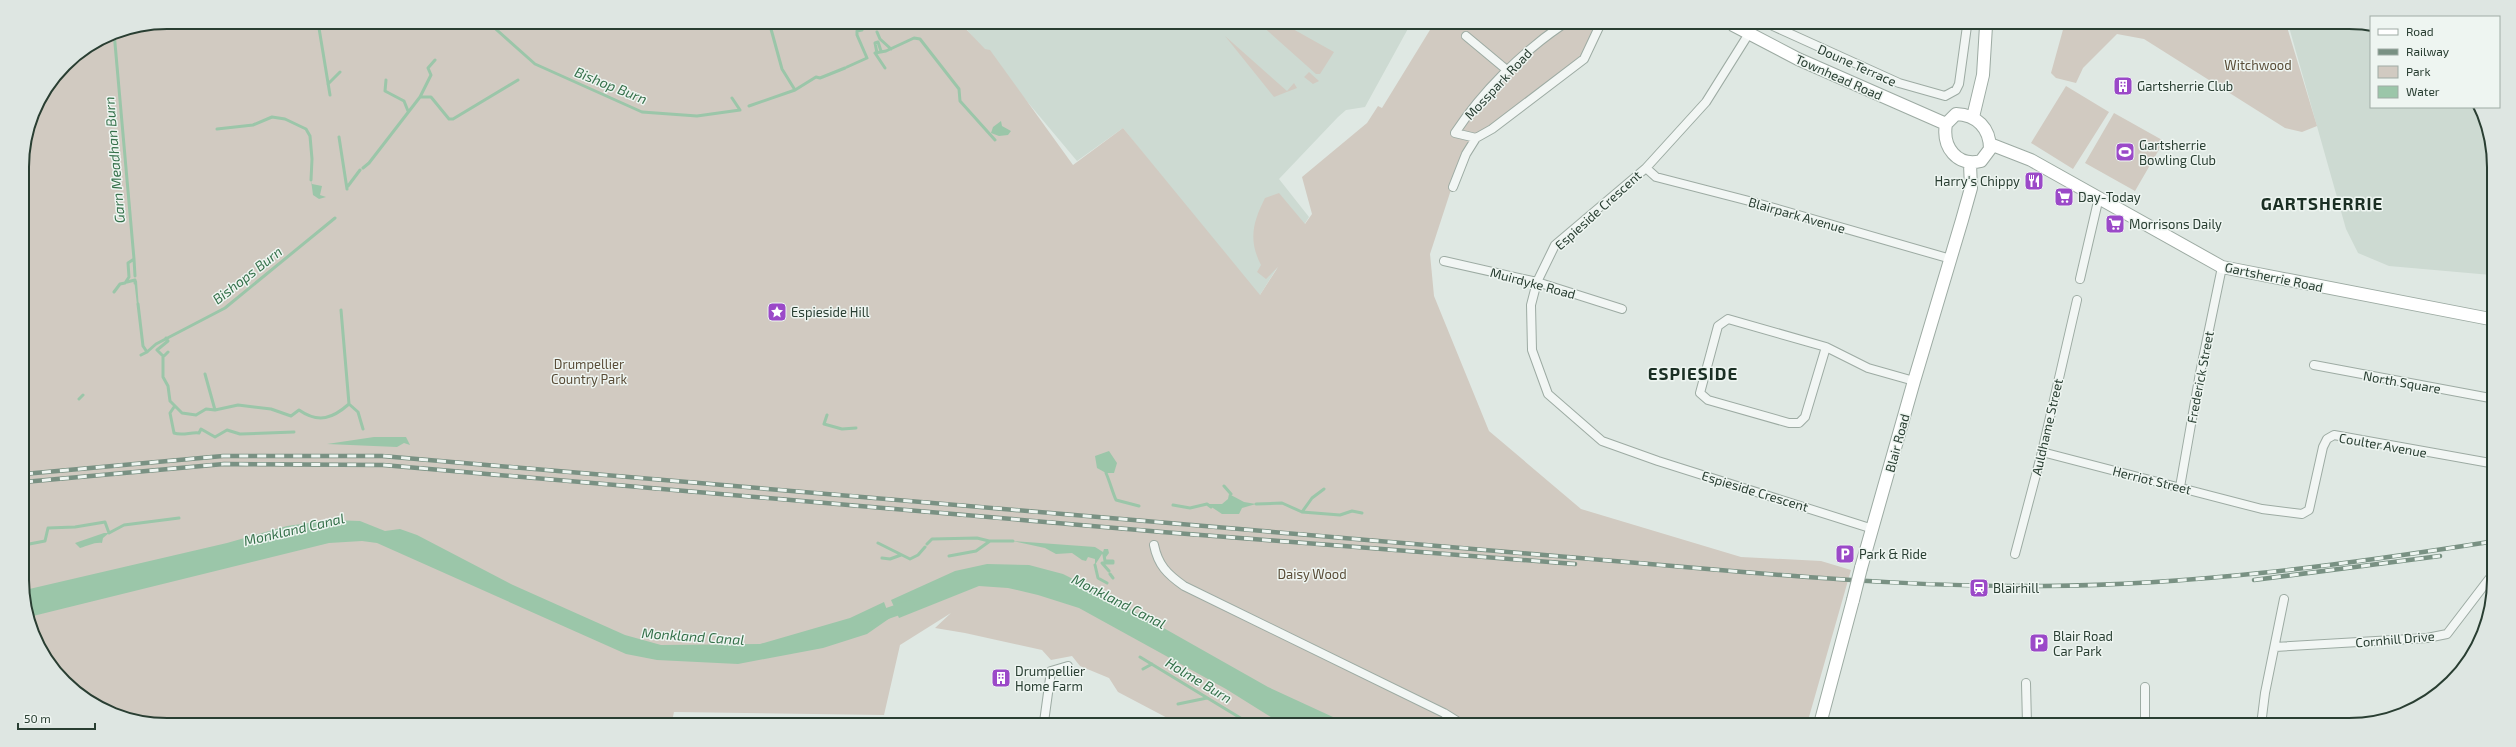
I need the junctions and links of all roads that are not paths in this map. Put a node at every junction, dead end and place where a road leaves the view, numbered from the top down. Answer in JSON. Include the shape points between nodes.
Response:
{"nodes":[{"id":1,"x":1556,"y":29,"type":"edge"},
{"id":2,"x":1598,"y":29,"type":"edge"},
{"id":3,"x":1739,"y":29,"type":"edge"},
{"id":4,"x":1780,"y":29,"type":"edge"},
{"id":5,"x":1967,"y":29,"type":"edge"},
{"id":6,"x":1986,"y":29,"type":"edge"},
{"id":7,"x":1748,"y":35,"type":"junction"},
{"id":8,"x":1466,"y":36,"type":"dead end"},
{"id":9,"x":1508,"y":71,"type":"junction"},
{"id":10,"x":1973,"y":117,"type":"junction"},
{"id":11,"x":1946,"y":124,"type":"junction"},
{"id":12,"x":1476,"y":138,"type":"junction"},
{"id":13,"x":1990,"y":144,"type":"junction"},
{"id":14,"x":1970,"y":164,"type":"junction"},
{"id":15,"x":1646,"y":168,"type":"junction"},
{"id":16,"x":1453,"y":187,"type":"dead end"},
{"id":17,"x":2099,"y":197,"type":"junction"},
{"id":18,"x":1951,"y":259,"type":"junction"},
{"id":19,"x":1444,"y":261,"type":"dead end"},
{"id":20,"x":2222,"y":267,"type":"junction"},
{"id":21,"x":2080,"y":279,"type":"dead end"},
{"id":22,"x":1537,"y":282,"type":"junction"},
{"id":23,"x":2077,"y":300,"type":"dead end"},
{"id":24,"x":1622,"y":309,"type":"dead end"},
{"id":25,"x":2487,"y":318,"type":"edge"},
{"id":26,"x":1826,"y":347,"type":"junction"},
{"id":27,"x":2314,"y":365,"type":"dead end"},
{"id":28,"x":1914,"y":381,"type":"junction"},
{"id":29,"x":2487,"y":397,"type":"edge"},
{"id":30,"x":2042,"y":452,"type":"junction"},
{"id":31,"x":2487,"y":462,"type":"edge"},
{"id":32,"x":2180,"y":487,"type":"junction"},
{"id":33,"x":2262,"y":509,"type":"joint"},
{"id":34,"x":1873,"y":529,"type":"junction"},
{"id":35,"x":1154,"y":545,"type":"dead end"},
{"id":36,"x":2015,"y":554,"type":"dead end"},
{"id":37,"x":2487,"y":582,"type":"edge"},
{"id":38,"x":2284,"y":599,"type":"dead end"},
{"id":39,"x":2275,"y":647,"type":"junction"},
{"id":40,"x":1068,"y":666,"type":"dead end"},
{"id":41,"x":2026,"y":683,"type":"dead end"},
{"id":42,"x":2145,"y":687,"type":"dead end"},
{"id":43,"x":1045,"y":718,"type":"edge"},
{"id":44,"x":1452,"y":718,"type":"edge"},
{"id":45,"x":1822,"y":718,"type":"edge"},
{"id":46,"x":2027,"y":718,"type":"edge"},
{"id":47,"x":2145,"y":718,"type":"edge"},
{"id":48,"x":2262,"y":718,"type":"edge"}],
"edges":[{"from":1,"to":9,"type":"street","name":"Mosspark Road"},
{"from":2,"to":12,"type":"street","name":"Mosspark Road","via":[[1584,59],[1492,129]]},
{"from":3,"to":7,"type":"street","name":"Townhead Road"},
{"from":4,"to":5,"type":"street","name":"Doune Terrace","via":[[1899,83],[1945,96],[1956,90],[1959,84]]},
{"from":6,"to":10,"type":"street","via":[[1983,75]]},
{"from":7,"to":11,"type":"street","name":"Townhead Road"},
{"from":7,"to":15,"type":"street","name":"Espieside Crescent","via":[[1706,102]]},
{"from":8,"to":9,"type":"street"},
{"from":9,"to":12,"type":"street","name":"Mosspark Road","via":[[1466,117],[1455,133]]},
{"from":10,"to":11,"type":"street","via":[[1956,114]]},
{"from":10,"to":13,"type":"street","via":[[1988,133]]},
{"from":11,"to":14,"type":"street","via":[[1946,139],[1951,152]]},
{"from":12,"to":16,"type":"street","name":"Mosspark Road","via":[[1466,154]]},
{"from":13,"to":14,"type":"street","via":[[1985,158]]},
{"from":13,"to":17,"type":"street","name":"Gartsherrie Road","via":[[2031,160]]},
{"from":14,"to":18,"type":"street","name":"Blair Road","via":[[1971,188]]},
{"from":15,"to":18,"type":"street","name":"Blairpark Avenue","via":[[1656,177]]},
{"from":15,"to":22,"type":"street","name":"Espieside Crescent","via":[[1555,245]]},
{"from":17,"to":20,"type":"street","name":"Gartsherrie Road"},
{"from":17,"to":21,"type":"street"},
{"from":18,"to":28,"type":"street","name":"Blair Road"},
{"from":19,"to":22,"type":"street","name":"Muirdyke Road"},
{"from":20,"to":25,"type":"street","name":"Gartsherrie Road"},
{"from":20,"to":32,"type":"street","name":"Frederick Street"},
{"from":22,"to":24,"type":"street","name":"Muirdyke Road"},
{"from":22,"to":34,"type":"street","name":"Espieside Crescent","via":[[1531,305],[1532,350],[1548,394],[1602,441]]},
{"from":23,"to":30,"type":"street","name":"Auldhame Street"},
{"from":26,"to":26,"type":"street","via":[[1725,320],[1718,326],[1700,393],[1708,400],[1789,423],[1799,423],[1805,417]]},
{"from":26,"to":28,"type":"street","via":[[1868,368]]},
{"from":27,"to":29,"type":"street","name":"North Square"},
{"from":28,"to":34,"type":"street","name":"Blair Road"},
{"from":30,"to":32,"type":"street","name":"Herriot Street"},
{"from":30,"to":36,"type":"street","name":"Auldhame Street"},
{"from":31,"to":33,"type":"street","name":"Coulter Avenue","via":[[2334,435],[2327,439],[2323,447],[2310,510],[2302,514]]},
{"from":32,"to":33,"type":"street","name":"Herriot Street"},
{"from":34,"to":45,"type":"street","name":"Blair Road","bridge":true},
{"from":35,"to":44,"type":"street","via":[[1164,571],[1184,586]]},
{"from":37,"to":39,"type":"street","name":"Cornhill Drive","via":[[2447,634],[2427,638]]},
{"from":38,"to":39,"type":"street"},
{"from":39,"to":48,"type":"street"},
{"from":40,"to":43,"type":"street","via":[[1051,671]]},
{"from":41,"to":46,"type":"street"},
{"from":42,"to":47,"type":"street"}]}
